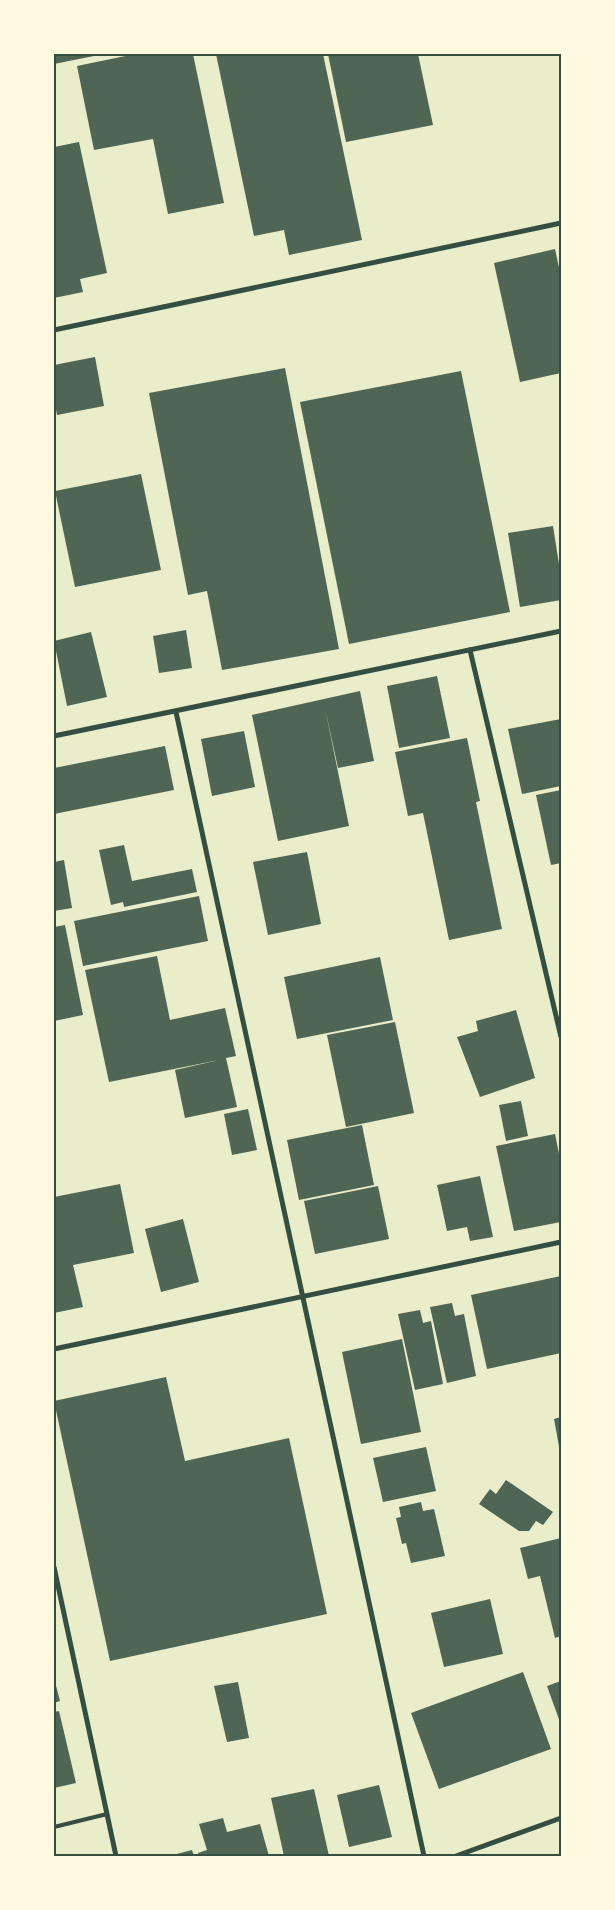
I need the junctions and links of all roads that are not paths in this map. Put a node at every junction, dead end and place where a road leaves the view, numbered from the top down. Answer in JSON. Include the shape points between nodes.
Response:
{"nodes":[{"id":1,"x":561,"y":224,"type":"edge"},
{"id":2,"x":54,"y":330,"type":"edge"},
{"id":3,"x":561,"y":631,"type":"edge"},
{"id":4,"x":470,"y":650,"type":"junction"},
{"id":5,"x":176,"y":712,"type":"junction"},
{"id":6,"x":54,"y":736,"type":"edge"},
{"id":7,"x":561,"y":1037,"type":"edge"},
{"id":8,"x":561,"y":1242,"type":"edge"},
{"id":9,"x":303,"y":1297,"type":"junction"},
{"id":10,"x":54,"y":1349,"type":"edge"},
{"id":11,"x":54,"y":1567,"type":"edge"},
{"id":12,"x":106,"y":1814,"type":"junction"},
{"id":13,"x":561,"y":1818,"type":"edge"},
{"id":14,"x":54,"y":1827,"type":"edge"},
{"id":15,"x":116,"y":1856,"type":"edge"},
{"id":16,"x":424,"y":1856,"type":"edge"},
{"id":17,"x":456,"y":1856,"type":"edge"}],
"edges":[{"from":1,"to":2,"type":"street"},
{"from":3,"to":4,"type":"street"},
{"from":4,"to":5,"type":"street"},
{"from":4,"to":7,"type":"street"},
{"from":5,"to":6,"type":"street"},
{"from":5,"to":9,"type":"street"},
{"from":8,"to":9,"type":"street"},
{"from":9,"to":10,"type":"street"},
{"from":9,"to":16,"type":"street"},
{"from":11,"to":12,"type":"street"},
{"from":12,"to":14,"type":"lane"},
{"from":12,"to":15,"type":"street"},
{"from":13,"to":17,"type":"street"}]}
